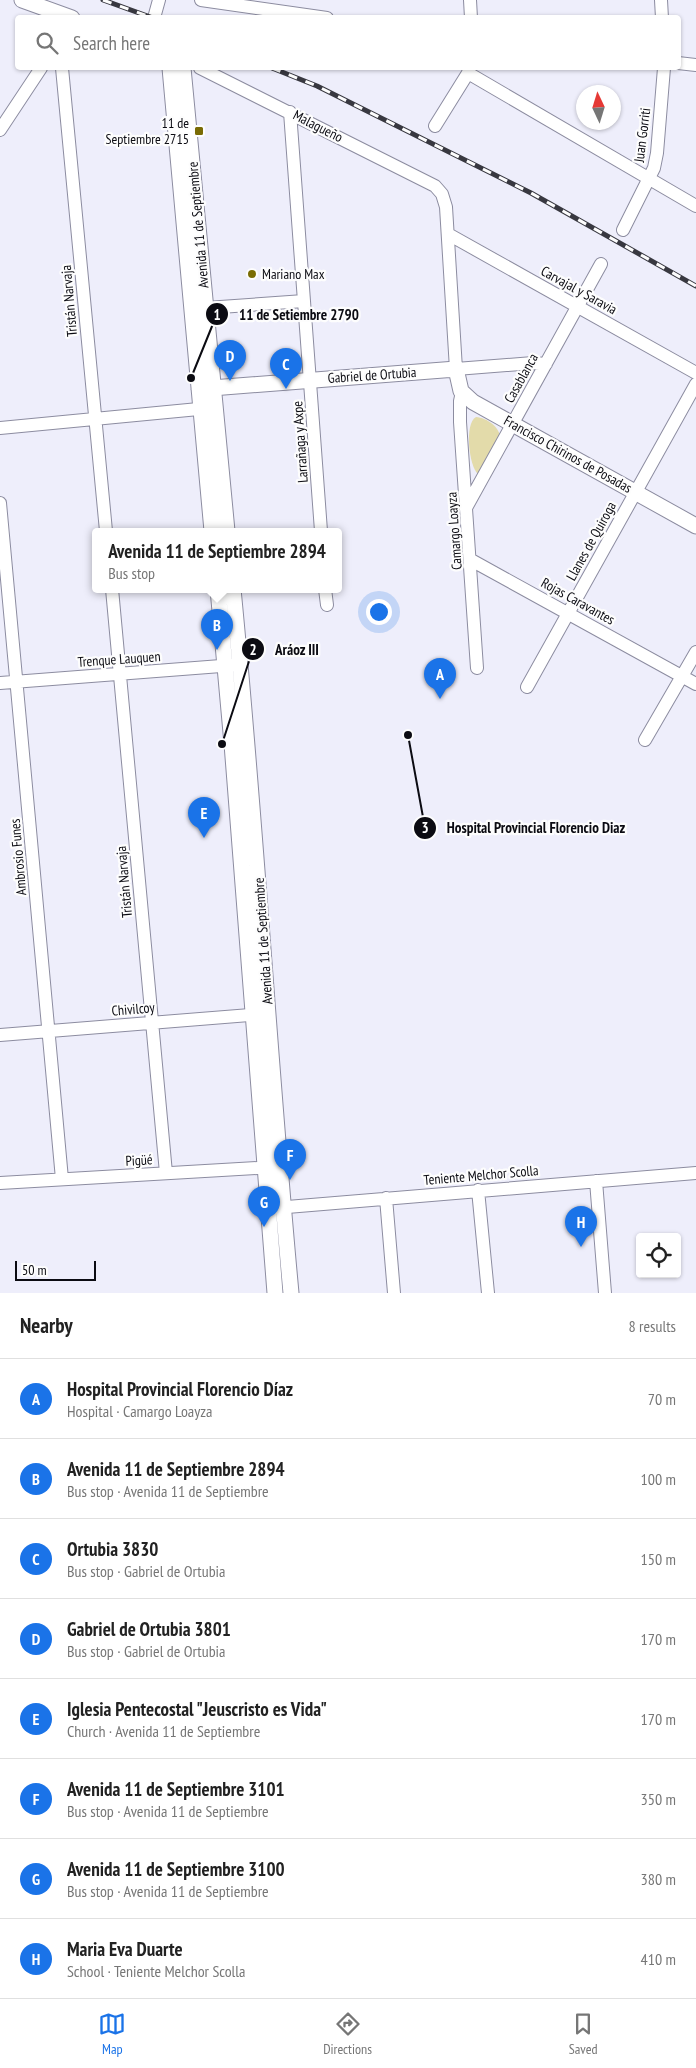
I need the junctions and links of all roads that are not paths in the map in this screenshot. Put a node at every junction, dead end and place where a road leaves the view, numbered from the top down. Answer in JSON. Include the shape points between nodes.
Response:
{"nodes":[{"id":1,"x":22,"y":0,"type":"edge"},
{"id":2,"x":159,"y":0,"type":"edge"},
{"id":3,"x":201,"y":0,"type":"edge"},
{"id":4,"x":470,"y":0,"type":"edge"},
{"id":5,"x":661,"y":0,"type":"edge"},
{"id":6,"x":64,"y":15,"type":"edge"},
{"id":7,"x":155,"y":15,"type":"edge"},
{"id":8,"x":306,"y":15,"type":"edge"},
{"id":9,"x":471,"y":15,"type":"edge"},
{"id":10,"x":662,"y":15,"type":"edge"},
{"id":11,"x":681,"y":63,"type":"edge"},
{"id":12,"x":696,"y":65,"type":"edge"},
{"id":13,"x":40,"y":70,"type":"edge"},
{"id":14,"x":62,"y":70,"type":"edge"},
{"id":15,"x":170,"y":70,"type":"edge"},
{"id":16,"x":183,"y":70,"type":"edge"},
{"id":17,"x":204,"y":70,"type":"edge"},
{"id":18,"x":469,"y":70,"type":"edge"},
{"id":19,"x":664,"y":70,"type":"edge"},
{"id":20,"x":290,"y":112,"type":"junction"},
{"id":21,"x":435,"y":126,"type":"dead end"},
{"id":22,"x":0,"y":130,"type":"edge"},
{"id":23,"x":649,"y":180,"type":"junction"},
{"id":24,"x":696,"y":206,"type":"edge"},
{"id":25,"x":623,"y":230,"type":"dead end"},
{"id":26,"x":448,"y":234,"type":"junction"},
{"id":27,"x":601,"y":264,"type":"dead end"},
{"id":28,"x":304,"y":301,"type":"junction"},
{"id":29,"x":578,"y":306,"type":"junction"},
{"id":30,"x":206,"y":308,"type":"junction"},
{"id":31,"x":546,"y":364,"type":"junction"},
{"id":32,"x":456,"y":369,"type":"junction"},
{"id":33,"x":696,"y":373,"type":"edge"},
{"id":34,"x":310,"y":380,"type":"junction"},
{"id":35,"x":696,"y":384,"type":"edge"},
{"id":36,"x":206,"y":389,"type":"junction"},
{"id":37,"x":462,"y":392,"type":"junction"},
{"id":38,"x":208,"y":408,"type":"junction"},
{"id":39,"x":95,"y":419,"type":"junction"},
{"id":40,"x":513,"y":424,"type":"junction"},
{"id":41,"x":0,"y":428,"type":"edge"},
{"id":42,"x":635,"y":492,"type":"junction"},
{"id":43,"x":0,"y":504,"type":"edge"},
{"id":44,"x":467,"y":506,"type":"junction"},
{"id":45,"x":696,"y":526,"type":"edge"},
{"id":46,"x":106,"y":528,"type":"edge"},
{"id":47,"x":212,"y":528,"type":"edge"},
{"id":48,"x":227,"y":528,"type":"edge"},
{"id":49,"x":321,"y":528,"type":"edge"},
{"id":50,"x":471,"y":560,"type":"junction"},
{"id":51,"x":112,"y":593,"type":"edge"},
{"id":52,"x":218,"y":593,"type":"edge"},
{"id":53,"x":233,"y":593,"type":"edge"},
{"id":54,"x":326,"y":593,"type":"edge"},
{"id":55,"x":327,"y":605,"type":"dead end"},
{"id":56,"x":568,"y":613,"type":"junction"},
{"id":57,"x":696,"y":652,"type":"edge"},
{"id":58,"x":241,"y":664,"type":"junction"},
{"id":59,"x":224,"y":666,"type":"junction"},
{"id":60,"x":477,"y":668,"type":"dead end"},
{"id":61,"x":120,"y":674,"type":"junction"},
{"id":62,"x":682,"y":676,"type":"junction"},
{"id":63,"x":17,"y":682,"type":"junction"},
{"id":64,"x":0,"y":683,"type":"edge"},
{"id":65,"x":696,"y":684,"type":"edge"},
{"id":66,"x":526,"y":687,"type":"dead end"},
{"id":67,"x":645,"y":740,"type":"dead end"},
{"id":68,"x":260,"y":1014,"type":"junction"},
{"id":69,"x":152,"y":1023,"type":"junction"},
{"id":70,"x":49,"y":1031,"type":"junction"},
{"id":71,"x":0,"y":1035,"type":"edge"},
{"id":72,"x":279,"y":1166,"type":"junction"},
{"id":73,"x":264,"y":1168,"type":"junction"},
{"id":74,"x":696,"y":1172,"type":"edge"},
{"id":75,"x":166,"y":1173,"type":"junction"},
{"id":76,"x":62,"y":1179,"type":"junction"},
{"id":77,"x":596,"y":1181,"type":"junction"},
{"id":78,"x":0,"y":1183,"type":"edge"},
{"id":79,"x":478,"y":1190,"type":"junction"},
{"id":80,"x":386,"y":1198,"type":"junction"},
{"id":81,"x":275,"y":1208,"type":"junction"},
{"id":82,"x":275,"y":1293,"type":"edge"},
{"id":83,"x":291,"y":1293,"type":"edge"},
{"id":84,"x":394,"y":1293,"type":"edge"},
{"id":85,"x":488,"y":1293,"type":"edge"},
{"id":86,"x":604,"y":1293,"type":"edge"}],
"edges":[{"from":1,"to":6,"type":"main road"},
{"from":2,"to":7,"type":"street"},
{"from":3,"to":8,"type":"street"},
{"from":4,"to":9,"type":"street"},
{"from":5,"to":10,"type":"street"},
{"from":11,"to":12,"type":"street"},
{"from":13,"to":22,"type":"street"},
{"from":14,"to":39,"type":"street","name":"Tristán Narvaja"},
{"from":15,"to":36,"type":"main road","name":"Avenida 11 de Septiembre"},
{"from":16,"to":30,"type":"main road","name":"Avenida 11 de Septiembre"},
{"from":17,"to":20,"type":"street","name":"Malagueño"},
{"from":18,"to":21,"type":"street"},
{"from":18,"to":23,"type":"street"},
{"from":19,"to":23,"type":"street","name":"Juan Gorriti","via":[[657,153]]},
{"from":20,"to":26,"type":"street","name":"Malagueño","via":[[435,186],[445,202]]},
{"from":20,"to":28,"type":"street","name":"Larrañaga y Axpe"},
{"from":23,"to":24,"type":"street"},
{"from":23,"to":25,"type":"street","name":"Juan Gorriti"},
{"from":26,"to":29,"type":"street","name":"Carvajal y Saravia"},
{"from":26,"to":32,"type":"street"},
{"from":27,"to":29,"type":"street","name":"Casablanca"},
{"from":28,"to":30,"type":"street"},
{"from":28,"to":34,"type":"street","name":"Larrañaga y Axpe"},
{"from":29,"to":31,"type":"street","name":"Casablanca"},
{"from":29,"to":33,"type":"street","name":"Carvajal y Saravia"},
{"from":30,"to":36,"type":"main road","name":"Avenida 11 de Septiembre"},
{"from":31,"to":32,"type":"street","name":"Gabriel de Ortubia"},
{"from":31,"to":40,"type":"street","name":"Casablanca"},
{"from":32,"to":34,"type":"main road","name":"Gabriel de Ortubia"},
{"from":32,"to":37,"type":"main road"},
{"from":34,"to":36,"type":"main road","name":"Gabriel de Ortubia"},
{"from":34,"to":49,"type":"street","name":"Larrañaga y Axpe"},
{"from":35,"to":42,"type":"street","name":"Llanes de Quiroga"},
{"from":36,"to":38,"type":"main road","name":"Avenida 11 de Septiembre"},
{"from":37,"to":40,"type":"main road","name":"Francisco Chirinos de Posadas","via":[[473,402]]},
{"from":37,"to":44,"type":"street","name":"Camargo Loayza","via":[[460,410]]},
{"from":38,"to":39,"type":"street"},
{"from":38,"to":47,"type":"main road","name":"Avenida 11 de Septiembre"},
{"from":38,"to":48,"type":"main road","name":"Avenida 11 de Septiembre"},
{"from":39,"to":41,"type":"street"},
{"from":39,"to":46,"type":"street","name":"Tristán Narvaja"},
{"from":40,"to":42,"type":"main road","name":"Francisco Chirinos de Posadas"},
{"from":40,"to":44,"type":"street","name":"Casablanca"},
{"from":42,"to":45,"type":"main road","name":"Francisco Chirinos de Posadas"},
{"from":42,"to":56,"type":"street","name":"Llanes de Quiroga"},
{"from":43,"to":63,"type":"street","name":"Ambrosio Funes"},
{"from":44,"to":50,"type":"street","name":"Camargo Loayza"},
{"from":50,"to":56,"type":"street","name":"Rojas Caravantes"},
{"from":50,"to":60,"type":"street","name":"Camargo Loayza"},
{"from":51,"to":61,"type":"street","name":"Tristán Narvaja"},
{"from":52,"to":59,"type":"main road","name":"Avenida 11 de Septiembre"},
{"from":53,"to":58,"type":"main road","name":"Avenida 11 de Septiembre"},
{"from":54,"to":55,"type":"street"},
{"from":56,"to":62,"type":"street","name":"Rojas Caravantes"},
{"from":56,"to":66,"type":"street","name":"Llanes de Quiroga"},
{"from":57,"to":62,"type":"street"},
{"from":58,"to":59,"type":"street","name":"Trenque Lauquen"},
{"from":58,"to":68,"type":"main road","name":"Avenida 11 de Septiembre","via":[[249,748]]},
{"from":59,"to":61,"type":"street","name":"Trenque Lauquen"},
{"from":59,"to":68,"type":"main road","name":"Avenida 11 de Septiembre"},
{"from":61,"to":63,"type":"street","name":"Trenque Lauquen"},
{"from":61,"to":69,"type":"street","name":"Tristán Narvaja"},
{"from":62,"to":65,"type":"street","name":"Rojas Caravantes"},
{"from":62,"to":67,"type":"street"},
{"from":63,"to":64,"type":"street","name":"Trenque Lauquen"},
{"from":63,"to":70,"type":"street","name":"Ambrosio Funes"},
{"from":68,"to":69,"type":"street","name":"Chivilcoy"},
{"from":68,"to":72,"type":"main road","name":"Avenida 11 de Septiembre"},
{"from":68,"to":73,"type":"main road","name":"Avenida 11 de Septiembre"},
{"from":69,"to":70,"type":"street","name":"Chivilcoy"},
{"from":69,"to":75,"type":"street","name":"Tristán Narvaja"},
{"from":70,"to":71,"type":"street","name":"Chivilcoy"},
{"from":70,"to":76,"type":"street","name":"Ambrosio Funes"},
{"from":72,"to":73,"type":"street","name":"Pigüé"},
{"from":72,"to":81,"type":"main road","name":"Avenida 11 de Septiembre"},
{"from":73,"to":75,"type":"street","name":"Pigüé"},
{"from":73,"to":81,"type":"main road","name":"Avenida 11 de Septiembre"},
{"from":74,"to":77,"type":"street","name":"Teniente Melchor Scolla"},
{"from":75,"to":76,"type":"street","name":"Pigüé"},
{"from":76,"to":78,"type":"street","name":"Pigüé"},
{"from":77,"to":79,"type":"street","name":"Teniente Melchor Scolla"},
{"from":77,"to":86,"type":"street"},
{"from":79,"to":80,"type":"street","name":"Teniente Melchor Scolla"},
{"from":79,"to":85,"type":"street"},
{"from":80,"to":81,"type":"street","name":"Teniente Melchor Scolla"},
{"from":80,"to":84,"type":"street"},
{"from":81,"to":82,"type":"main road","name":"Avenida 11 de Septiembre"},
{"from":81,"to":83,"type":"main road","name":"Avenida 11 de Septiembre"}]}
